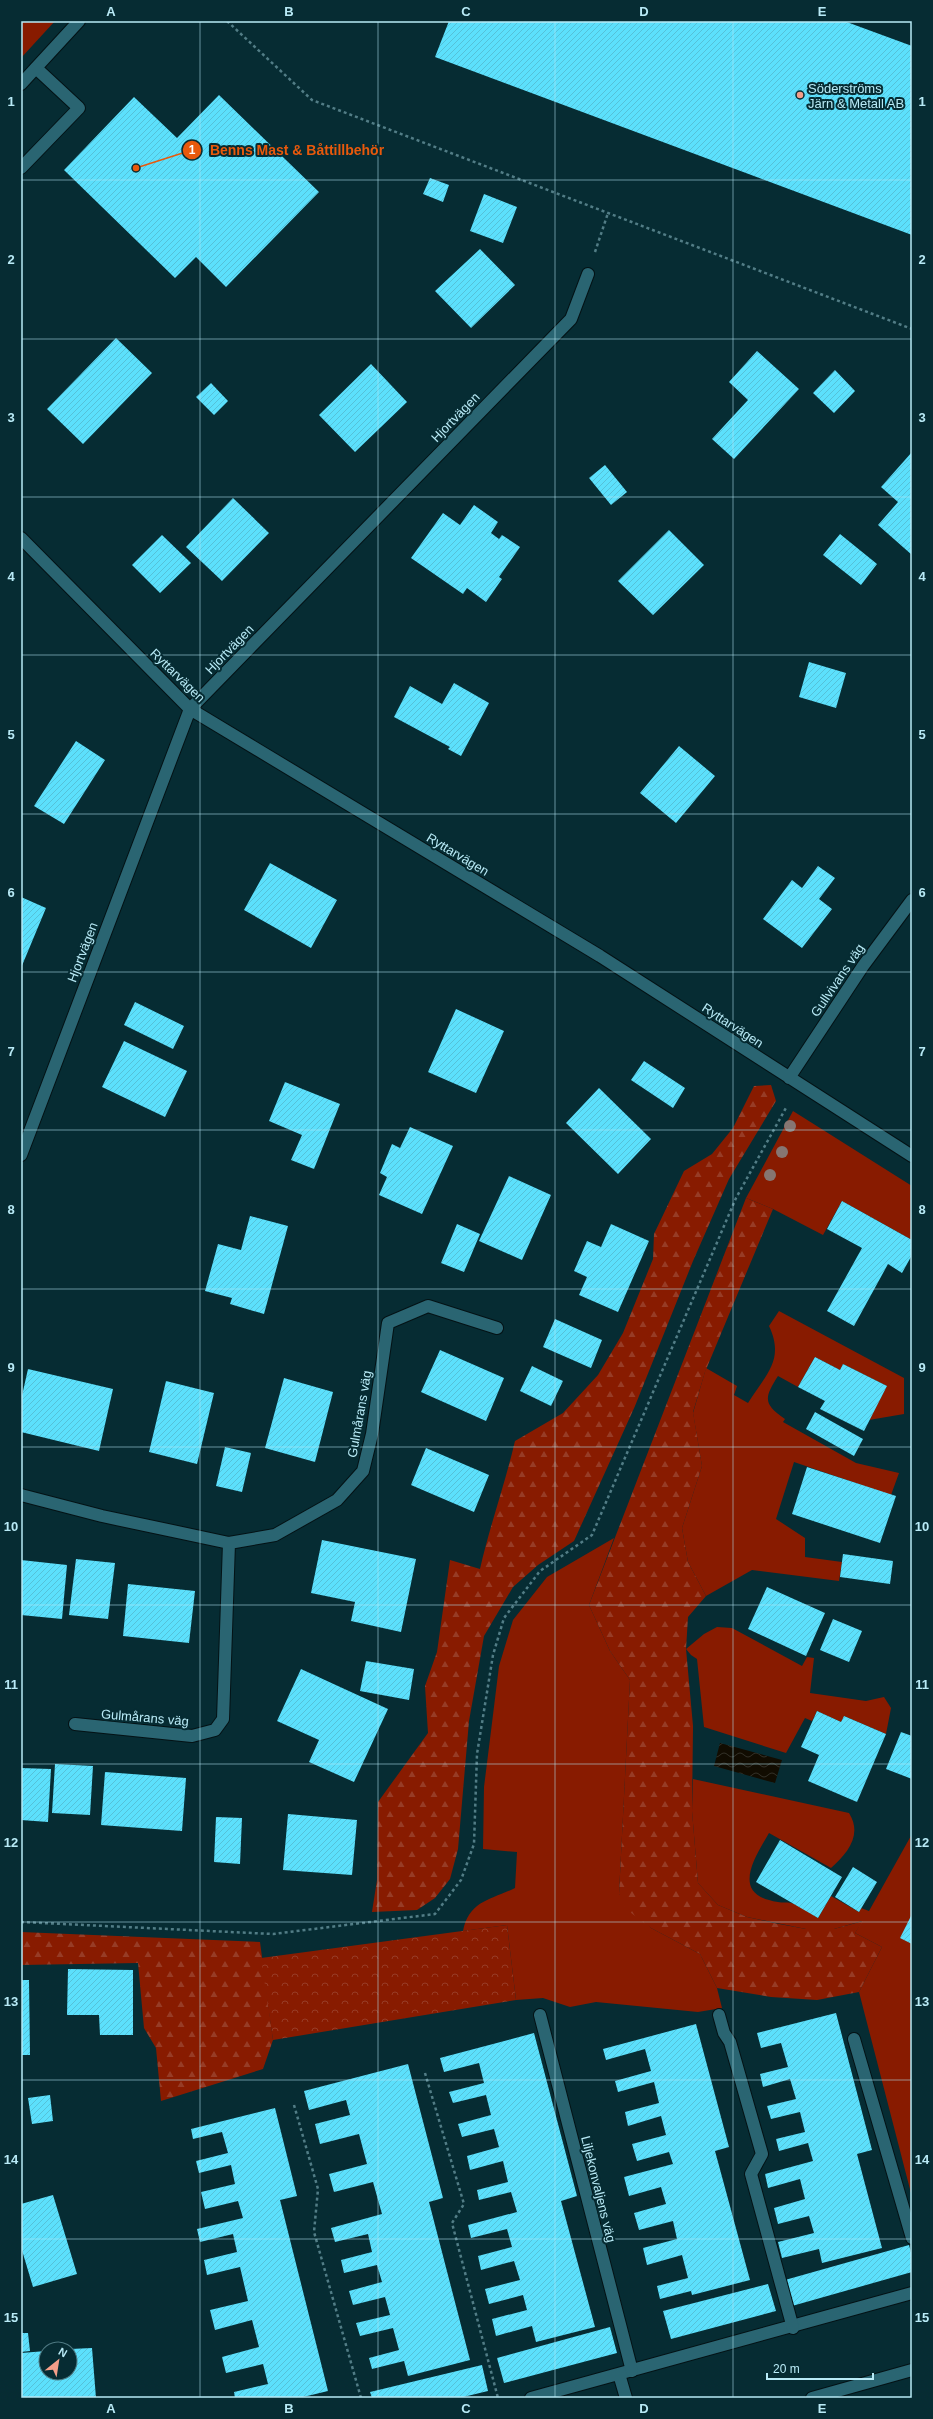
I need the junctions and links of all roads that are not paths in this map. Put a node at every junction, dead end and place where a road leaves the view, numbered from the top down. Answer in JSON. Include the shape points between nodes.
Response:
{"nodes":[{"id":1,"x":79,"y":21,"type":"edge"},
{"id":2,"x":36,"y":68,"type":"junction"},
{"id":3,"x":21,"y":84,"type":"edge"},
{"id":4,"x":21,"y":168,"type":"edge"},
{"id":5,"x":588,"y":274,"type":"road end"},
{"id":6,"x":21,"y":538,"type":"edge"},
{"id":7,"x":190,"y":709,"type":"junction"},
{"id":8,"x":912,"y":900,"type":"edge"},
{"id":9,"x":789,"y":1078,"type":"junction"},
{"id":10,"x":21,"y":1155,"type":"edge"},
{"id":11,"x":912,"y":1156,"type":"edge"},
{"id":12,"x":498,"y":1328,"type":"dead end"},
{"id":13,"x":21,"y":1495,"type":"edge"},
{"id":14,"x":229,"y":1543,"type":"junction"},
{"id":15,"x":74,"y":1724,"type":"dead end"},
{"id":16,"x":540,"y":2015,"type":"dead end"},
{"id":17,"x":719,"y":2015,"type":"dead end"},
{"id":18,"x":854,"y":2039,"type":"dead end"},
{"id":19,"x":912,"y":2238,"type":"edge"},
{"id":20,"x":912,"y":2293,"type":"edge"},
{"id":21,"x":793,"y":2328,"type":"junction"},
{"id":22,"x":912,"y":2370,"type":"edge"},
{"id":23,"x":632,"y":2371,"type":"junction"},
{"id":24,"x":619,"y":2374,"type":"junction"},
{"id":25,"x":531,"y":2398,"type":"edge"},
{"id":26,"x":626,"y":2398,"type":"edge"},
{"id":27,"x":812,"y":2398,"type":"edge"}],
"edges":[{"from":1,"to":2,"type":"street"},
{"from":2,"to":3,"type":"street"},
{"from":2,"to":4,"type":"street","via":[[79,108]]},
{"from":5,"to":7,"type":"street","name":"Hjortvägen","via":[[571,319]]},
{"from":6,"to":7,"type":"street","name":"Ryttarvägen"},
{"from":7,"to":9,"type":"street","name":"Ryttarvägen","via":[[600,956]]},
{"from":7,"to":10,"type":"street","name":"Hjortvägen"},
{"from":8,"to":9,"type":"street","name":"Gullvivans väg","via":[[863,966]]},
{"from":9,"to":11,"type":"street","name":"Ryttarvägen"},
{"from":12,"to":14,"type":"street","name":"Gulmårans väg","via":[[428,1306],[388,1323],[372,1434],[363,1472],[337,1500],[275,1535]]},
{"from":13,"to":14,"type":"street","name":"Gulmårans väg","via":[[102,1516]]},
{"from":14,"to":15,"type":"street","name":"Gulmårans väg","via":[[223,1719],[215,1730],[192,1736]]},
{"from":16,"to":23,"type":"street","name":"Liljekonvaljens väg"},
{"from":17,"to":21,"type":"street","via":[[724,2033],[730,2042],[762,2154],[752,2174]]},
{"from":18,"to":19,"type":"street"},
{"from":20,"to":21,"type":"street"},
{"from":21,"to":23,"type":"street"},
{"from":22,"to":27,"type":"street"},
{"from":23,"to":24,"type":"street"},
{"from":24,"to":25,"type":"street"},
{"from":24,"to":26,"type":"street"}]}
